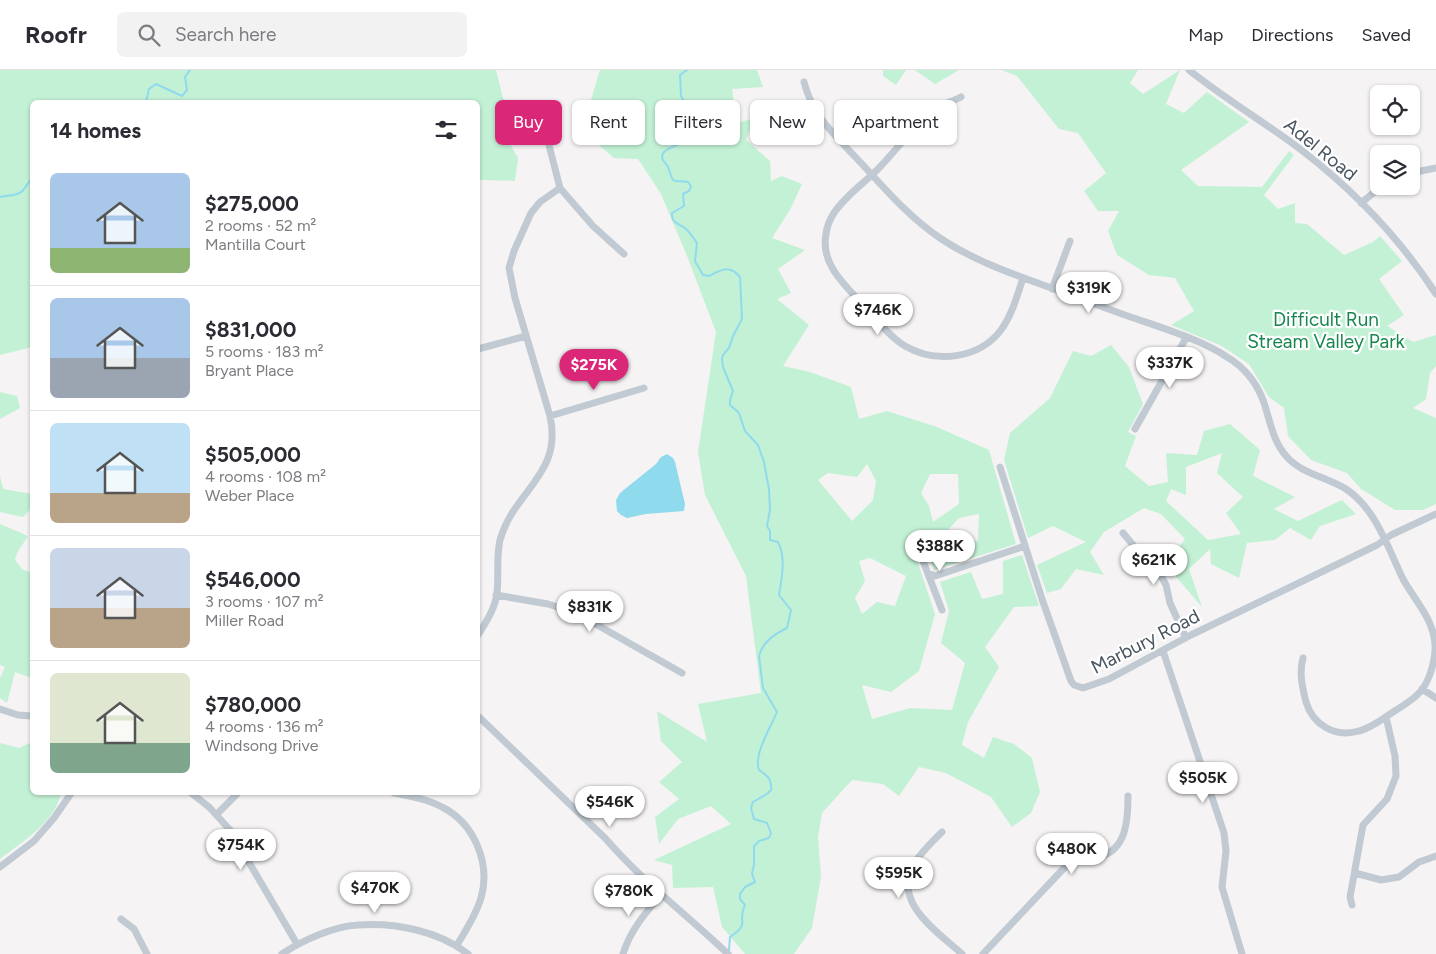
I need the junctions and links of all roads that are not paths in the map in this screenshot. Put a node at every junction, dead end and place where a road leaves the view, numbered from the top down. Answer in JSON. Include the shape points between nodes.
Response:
{"nodes":[{"id":1,"x":1188,"y":70,"type":"edge"},
{"id":2,"x":804,"y":82,"type":"dead end"},
{"id":3,"x":962,"y":97,"type":"dead end"},
{"id":4,"x":549,"y":145,"type":"edge"},
{"id":5,"x":1436,"y":168,"type":"edge"},
{"id":6,"x":1420,"y":171,"type":"edge"},
{"id":7,"x":872,"y":175,"type":"junction"},
{"id":8,"x":560,"y":188,"type":"junction"},
{"id":9,"x":1371,"y":195,"type":"edge"},
{"id":10,"x":1361,"y":203,"type":"junction"},
{"id":11,"x":1070,"y":241,"type":"dead end"},
{"id":12,"x":624,"y":254,"type":"dead end"},
{"id":13,"x":1023,"y":278,"type":"junction"},
{"id":14,"x":1052,"y":289,"type":"junction"},
{"id":15,"x":1436,"y":294,"type":"edge"},
{"id":16,"x":526,"y":336,"type":"junction"},
{"id":17,"x":1186,"y":338,"type":"junction"},
{"id":18,"x":480,"y":348,"type":"edge"},
{"id":19,"x":644,"y":388,"type":"dead end"},
{"id":20,"x":550,"y":416,"type":"junction"},
{"id":21,"x":1135,"y":429,"type":"dead end"},
{"id":22,"x":1000,"y":467,"type":"dead end"},
{"id":23,"x":1436,"y":514,"type":"edge"},
{"id":24,"x":1123,"y":533,"type":"dead end"},
{"id":25,"x":1385,"y":540,"type":"junction"},
{"id":26,"x":916,"y":543,"type":"dead end"},
{"id":27,"x":1025,"y":546,"type":"junction"},
{"id":28,"x":928,"y":573,"type":"junction"},
{"id":29,"x":496,"y":595,"type":"junction"},
{"id":30,"x":942,"y":610,"type":"dead end"},
{"id":31,"x":480,"y":631,"type":"edge"},
{"id":32,"x":1186,"y":638,"type":"junction"},
{"id":33,"x":1163,"y":651,"type":"junction"},
{"id":34,"x":1303,"y":658,"type":"dead end"},
{"id":35,"x":682,"y":673,"type":"dead end"},
{"id":36,"x":1422,"y":689,"type":"junction"},
{"id":37,"x":1436,"y":698,"type":"edge"},
{"id":38,"x":0,"y":709,"type":"edge"},
{"id":39,"x":30,"y":716,"type":"edge"},
{"id":40,"x":1386,"y":717,"type":"junction"},
{"id":41,"x":480,"y":718,"type":"edge"},
{"id":42,"x":70,"y":795,"type":"edge"},
{"id":43,"x":194,"y":795,"type":"edge"},
{"id":44,"x":236,"y":795,"type":"edge"},
{"id":45,"x":404,"y":795,"type":"edge"},
{"id":46,"x":1128,"y":796,"type":"dead end"},
{"id":47,"x":217,"y":814,"type":"junction"},
{"id":48,"x":942,"y":832,"type":"dead end"},
{"id":49,"x":1436,"y":856,"type":"edge"},
{"id":50,"x":0,"y":868,"type":"edge"},
{"id":51,"x":1354,"y":873,"type":"junction"},
{"id":52,"x":661,"y":894,"type":"junction"},
{"id":53,"x":1352,"y":905,"type":"dead end"},
{"id":54,"x":120,"y":919,"type":"dead end"},
{"id":55,"x":297,"y":944,"type":"junction"},
{"id":56,"x":457,"y":945,"type":"junction"},
{"id":57,"x":147,"y":954,"type":"edge"},
{"id":58,"x":282,"y":954,"type":"edge"},
{"id":59,"x":468,"y":954,"type":"edge"},
{"id":60,"x":622,"y":954,"type":"edge"},
{"id":61,"x":728,"y":954,"type":"edge"},
{"id":62,"x":962,"y":954,"type":"edge"},
{"id":63,"x":983,"y":954,"type":"edge"},
{"id":64,"x":1242,"y":954,"type":"edge"}],
"edges":[{"from":1,"to":10,"type":"street","name":"Adel Road","via":[[1304,152]]},
{"from":2,"to":7,"type":"street","via":[[817,115]]},
{"from":3,"to":7,"type":"street","via":[[932,112]]},
{"from":4,"to":8,"type":"street"},
{"from":5,"to":6,"type":"street"},
{"from":7,"to":13,"type":"street","via":[[914,218],[941,239]]},
{"from":7,"to":13,"type":"street","via":[[834,213],[827,228],[826,252],[838,277],[905,346],[923,354],[946,357],[966,354],[985,345],[1006,322]]},
{"from":8,"to":12,"type":"street","via":[[593,226]]},
{"from":8,"to":16,"type":"street","via":[[534,210],[511,259],[510,277]]},
{"from":9,"to":10,"type":"street"},
{"from":10,"to":15,"type":"street","name":"Adel Road","via":[[1405,252]]},
{"from":11,"to":14,"type":"street"},
{"from":13,"to":14,"type":"street"},
{"from":14,"to":17,"type":"street"},
{"from":16,"to":18,"type":"street"},
{"from":16,"to":20,"type":"street"},
{"from":17,"to":21,"type":"street"},
{"from":17,"to":25,"type":"street","via":[[1219,352],[1243,369],[1257,387],[1275,437],[1285,454],[1300,468],[1354,495]]},
{"from":19,"to":20,"type":"street"},
{"from":20,"to":29,"type":"street","via":[[553,434],[550,456],[500,539]]},
{"from":22,"to":27,"type":"street","name":"Marbury Road"},
{"from":23,"to":25,"type":"street","name":"Marbury Road"},
{"from":24,"to":32,"type":"street","via":[[1159,572]]},
{"from":25,"to":32,"type":"street","name":"Marbury Road"},
{"from":25,"to":36,"type":"street","via":[[1434,634],[1436,654]]},
{"from":26,"to":28,"type":"street"},
{"from":27,"to":28,"type":"street","via":[[935,576]]},
{"from":27,"to":33,"type":"street","name":"Marbury Road","via":[[1074,685],[1087,688]]},
{"from":28,"to":30,"type":"street"},
{"from":29,"to":31,"type":"street"},
{"from":29,"to":35,"type":"street","via":[[548,604],[576,613]]},
{"from":32,"to":33,"type":"street","name":"Marbury Road"},
{"from":33,"to":64,"type":"street","via":[[1224,833],[1226,851],[1222,887]]},
{"from":34,"to":40,"type":"street","via":[[1300,672],[1305,696],[1311,714],[1320,724],[1336,732],[1351,733]]},
{"from":36,"to":37,"type":"street"},
{"from":36,"to":40,"type":"street"},
{"from":38,"to":39,"type":"street","via":[[10,714]]},
{"from":40,"to":51,"type":"street","via":[[1396,776],[1388,799],[1364,825]]},
{"from":41,"to":52,"type":"street"},
{"from":42,"to":50,"type":"street","via":[[34,841]]},
{"from":43,"to":47,"type":"street"},
{"from":44,"to":47,"type":"street"},
{"from":45,"to":56,"type":"street","via":[[443,807],[467,828],[480,851],[484,873],[482,898]]},
{"from":46,"to":63,"type":"street","via":[[1126,828],[1115,848],[1103,856],[1078,860],[1065,867]]},
{"from":47,"to":55,"type":"street","via":[[230,830]]},
{"from":48,"to":62,"type":"street","via":[[914,864],[909,878],[909,893],[917,913]]},
{"from":49,"to":51,"type":"street","via":[[1419,862],[1399,877],[1381,880]]},
{"from":51,"to":53,"type":"street"},
{"from":52,"to":60,"type":"street","via":[[645,913]]},
{"from":52,"to":61,"type":"street"},
{"from":54,"to":57,"type":"street","via":[[134,929]]},
{"from":55,"to":56,"type":"street","via":[[356,925],[401,927]]},
{"from":55,"to":58,"type":"street"},
{"from":56,"to":59,"type":"street"}]}
